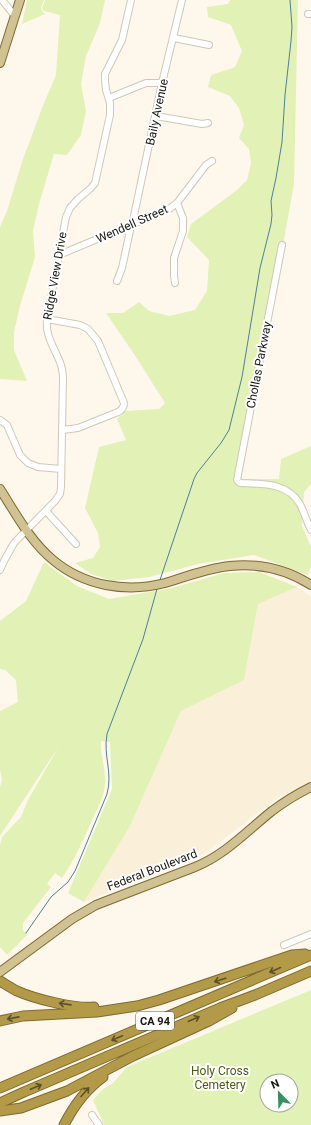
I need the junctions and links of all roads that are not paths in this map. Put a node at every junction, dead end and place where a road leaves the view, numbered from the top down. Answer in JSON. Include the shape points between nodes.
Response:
{"nodes":[{"id":1,"x":2,"y":0,"type":"edge"},
{"id":2,"x":20,"y":0,"type":"edge"},
{"id":3,"x":131,"y":0,"type":"edge"},
{"id":4,"x":182,"y":0,"type":"edge"},
{"id":5,"x":16,"y":16,"type":"junction"},
{"id":6,"x":174,"y":38,"type":"junction"},
{"id":7,"x":209,"y":45,"type":"dead end"},
{"id":8,"x":0,"y":63,"type":"edge"},
{"id":9,"x":162,"y":83,"type":"junction"},
{"id":10,"x":109,"y":98,"type":"junction"},
{"id":11,"x":156,"y":116,"type":"junction"},
{"id":12,"x":208,"y":123,"type":"dead end"},
{"id":13,"x":212,"y":162,"type":"dead end"},
{"id":14,"x":177,"y":203,"type":"junction"},
{"id":15,"x":132,"y":225,"type":"junction"},
{"id":16,"x":282,"y":245,"type":"dead end"},
{"id":17,"x":59,"y":255,"type":"junction"},
{"id":18,"x":117,"y":281,"type":"dead end"},
{"id":19,"x":175,"y":283,"type":"dead end"},
{"id":20,"x":47,"y":319,"type":"junction"},
{"id":21,"x":0,"y":420,"type":"edge"},
{"id":22,"x":63,"y":430,"type":"junction"},
{"id":23,"x":61,"y":469,"type":"junction"},
{"id":24,"x":0,"y":489,"type":"edge"},
{"id":25,"x":46,"y":511,"type":"junction"},
{"id":26,"x":27,"y":530,"type":"junction"},
{"id":27,"x":311,"y":530,"type":"edge"},
{"id":28,"x":76,"y":544,"type":"dead end"},
{"id":29,"x":2,"y":559,"type":"edge"},
{"id":30,"x":0,"y":570,"type":"edge"},
{"id":31,"x":311,"y":583,"type":"edge"},
{"id":32,"x":311,"y":787,"type":"edge"},
{"id":33,"x":311,"y":934,"type":"edge"},
{"id":34,"x":284,"y":945,"type":"dead end"},
{"id":35,"x":311,"y":954,"type":"edge"},
{"id":36,"x":0,"y":972,"type":"edge"},
{"id":37,"x":311,"y":972,"type":"edge"},
{"id":38,"x":0,"y":981,"type":"edge"},
{"id":39,"x":255,"y":995,"type":"junction"},
{"id":40,"x":159,"y":1000,"type":"junction"},
{"id":41,"x":0,"y":1021,"type":"edge"},
{"id":42,"x":146,"y":1050,"type":"junction"},
{"id":43,"x":0,"y":1088,"type":"edge"},
{"id":44,"x":0,"y":1106,"type":"edge"},
{"id":45,"x":92,"y":1115,"type":"dead end"},
{"id":46,"x":64,"y":1125,"type":"edge"},
{"id":47,"x":99,"y":1125,"type":"edge"}],
"edges":[{"from":1,"to":5,"type":"street"},
{"from":2,"to":5,"type":"main road"},
{"from":3,"to":10,"type":"street","name":"Ridge View Drive","via":[[122,40],[105,74]]},
{"from":4,"to":6,"type":"street","name":"Baily Avenue"},
{"from":5,"to":8,"type":"main road"},
{"from":6,"to":7,"type":"street"},
{"from":6,"to":9,"type":"street","name":"Baily Avenue"},
{"from":9,"to":10,"type":"street","via":[[146,83]]},
{"from":9,"to":11,"type":"street","name":"Baily Avenue"},
{"from":10,"to":17,"type":"street","name":"Ridge View Drive","via":[[110,115],[95,183],[70,208]]},
{"from":11,"to":12,"type":"street"},
{"from":11,"to":15,"type":"street","name":"Baily Avenue"},
{"from":13,"to":14,"type":"street","name":"Wendell Street","via":[[206,165]]},
{"from":14,"to":15,"type":"street","name":"Wendell Street"},
{"from":14,"to":19,"type":"street","via":[[183,218],[183,231],[174,258]]},
{"from":15,"to":17,"type":"street","name":"Wendell Street"},
{"from":15,"to":18,"type":"street","name":"Baily Avenue"},
{"from":16,"to":27,"type":"street","name":"Chollas Parkway","via":[[237,480],[240,483],[271,485],[288,491],[300,503]]},
{"from":17,"to":20,"type":"street","name":"Ridge View Drive"},
{"from":20,"to":22,"type":"street","name":"Ridge View Drive","via":[[47,334],[61,366],[63,378]]},
{"from":20,"to":22,"type":"street","via":[[88,329],[98,341],[124,403],[121,411],[78,428]]},
{"from":21,"to":23,"type":"street","via":[[7,425],[20,455],[28,463],[38,467]]},
{"from":22,"to":23,"type":"street","name":"Ridge View Drive"},
{"from":23,"to":25,"type":"street","name":"Ridge View Drive","via":[[60,494]]},
{"from":24,"to":26,"type":"main road"},
{"from":25,"to":26,"type":"street","name":"Ridge View Drive"},
{"from":25,"to":28,"type":"street"},
{"from":26,"to":29,"type":"street","name":"Ridge View Drive"},
{"from":26,"to":31,"type":"main road","via":[[53,560],[84,579],[106,586],[139,588],[229,566],[253,565],[279,570]]},
{"from":29,"to":30,"type":"street","name":"Ridge View Drive"},
{"from":32,"to":36,"type":"main road","name":"Federal Boulevard","via":[[272,810],[227,849],[208,861],[96,905],[72,919]]},
{"from":33,"to":34,"type":"street"},
{"from":35,"to":40,"type":"highway","one_way":true,"via":[[292,955]]},
{"from":35,"to":43,"type":"highway","number":"CA 94","one_way":true},
{"from":37,"to":39,"type":"highway","number":"CA 94"},
{"from":40,"to":38,"type":"highway","one_way":true,"via":[[90,1007],[61,1004],[17,991]]},
{"from":39,"to":42,"type":"highway","via":[[209,1021]]},
{"from":44,"to":39,"type":"highway","number":"CA 94","one_way":true,"via":[[24,1092]]},
{"from":40,"to":41,"type":"highway","one_way":true,"via":[[120,1009],[36,1015]]},
{"from":42,"to":44,"type":"highway","via":[[67,1091],[21,1108]]},
{"from":46,"to":42,"type":"highway","one_way":true,"via":[[77,1102],[93,1084]]},
{"from":45,"to":47,"type":"street"}]}
